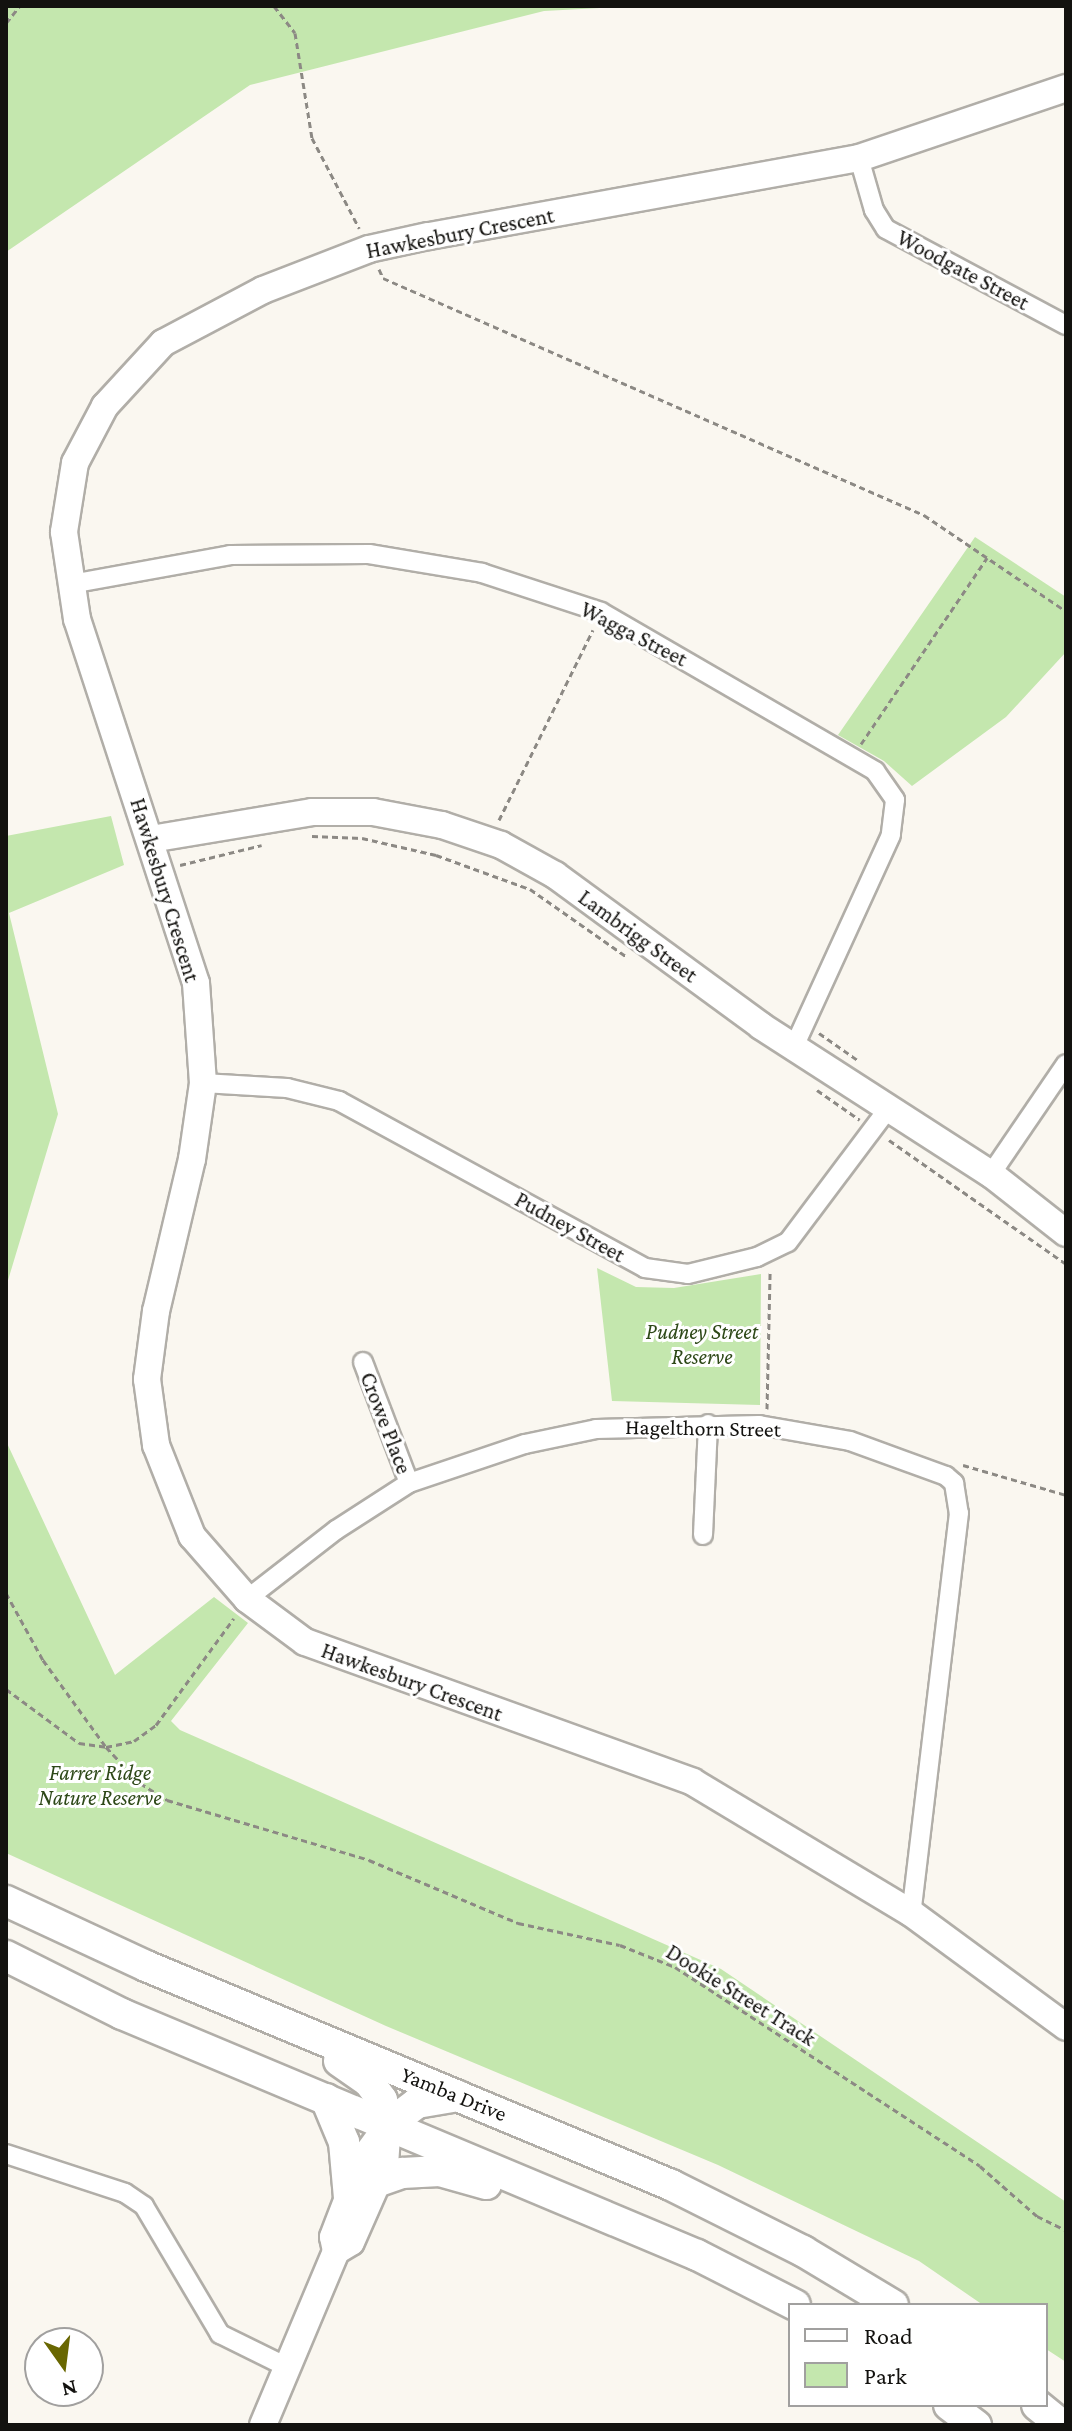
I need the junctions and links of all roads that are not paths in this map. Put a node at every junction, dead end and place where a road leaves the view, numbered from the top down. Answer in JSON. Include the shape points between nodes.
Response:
{"nodes":[{"id":1,"x":1066,"y":88,"type":"edge"},
{"id":2,"x":859,"y":158,"type":"junction"},
{"id":3,"x":1066,"y":325,"type":"edge"},
{"id":4,"x":71,"y":584,"type":"junction"},
{"id":5,"x":151,"y":839,"type":"junction"},
{"id":6,"x":795,"y":1045,"type":"junction"},
{"id":7,"x":1066,"y":1064,"type":"edge"},
{"id":8,"x":203,"y":1083,"type":"junction"},
{"id":9,"x":885,"y":1128,"type":"junction"},
{"id":10,"x":991,"y":1174,"type":"junction"},
{"id":11,"x":1066,"y":1233,"type":"edge"},
{"id":12,"x":363,"y":1362,"type":"dead end"},
{"id":13,"x":708,"y":1424,"type":"junction"},
{"id":14,"x":409,"y":1483,"type":"junction"},
{"id":15,"x":703,"y":1535,"type":"dead end"},
{"id":16,"x":247,"y":1599,"type":"junction"},
{"id":17,"x":6,"y":1901,"type":"edge"},
{"id":18,"x":911,"y":1913,"type":"junction"},
{"id":19,"x":6,"y":1956,"type":"edge"},
{"id":20,"x":287,"y":2025,"type":"junction"},
{"id":21,"x":1066,"y":2027,"type":"edge"},
{"id":22,"x":460,"y":2096,"type":"junction"},
{"id":23,"x":326,"y":2099,"type":"junction"},
{"id":24,"x":388,"y":2125,"type":"junction"},
{"id":25,"x":6,"y":2154,"type":"edge"},
{"id":26,"x":376,"y":2182,"type":"junction"},
{"id":27,"x":349,"y":2198,"type":"junction"},
{"id":28,"x":570,"y":2201,"type":"junction"},
{"id":29,"x":336,"y":2251,"type":"junction"},
{"id":30,"x":791,"y":2303,"type":"edge"},
{"id":31,"x":890,"y":2303,"type":"edge"},
{"id":32,"x":287,"y":2367,"type":"junction"},
{"id":33,"x":1048,"y":2395,"type":"edge"},
{"id":34,"x":1066,"y":2405,"type":"edge"},
{"id":35,"x":952,"y":2407,"type":"edge"},
{"id":36,"x":1040,"y":2407,"type":"edge"},
{"id":37,"x":263,"y":2425,"type":"edge"},
{"id":38,"x":976,"y":2425,"type":"edge"},
{"id":39,"x":1062,"y":2425,"type":"edge"}],
"edges":[{"from":1,"to":2,"type":"street","name":"Hawkesbury Crescent"},
{"from":2,"to":3,"type":"street","name":"Woodgate Street","via":[[874,210],[886,229]]},
{"from":2,"to":4,"type":"street","name":"Hawkesbury Crescent","via":[[369,249],[210,315],[163,343],[139,365],[86,438],[68,495],[64,532]]},
{"from":4,"to":5,"type":"street","name":"Hawkesbury Crescent","via":[[91,666]]},
{"from":4,"to":6,"type":"street","name":"Wagga Street","via":[[230,555],[369,554],[482,573],[601,612],[852,757],[888,783],[895,818]]},
{"from":5,"to":6,"type":"street","name":"Lambrigg Street","via":[[312,812],[373,812],[442,825],[489,841],[555,875]]},
{"from":5,"to":8,"type":"street","name":"Hawkesbury Crescent","via":[[196,983]]},
{"from":6,"to":9,"type":"street","name":"Lambrigg Street"},
{"from":7,"to":10,"type":"street"},
{"from":8,"to":9,"type":"street","name":"Pudney Street","via":[[287,1088],[339,1101],[645,1268],[688,1274],[770,1253],[812,1216]]},
{"from":8,"to":16,"type":"street","name":"Hawkesbury Crescent","via":[[192,1159],[150,1345],[149,1408],[166,1479],[192,1536]]},
{"from":9,"to":10,"type":"street","name":"Lambrigg Street"},
{"from":10,"to":11,"type":"street","name":"Lambrigg Street"},
{"from":12,"to":14,"type":"street","name":"Crowe Place"},
{"from":13,"to":14,"type":"street","name":"Hagelthorn Street","via":[[596,1429],[525,1444]]},
{"from":13,"to":15,"type":"street"},
{"from":13,"to":18,"type":"street","name":"Hagelthorn Street","via":[[759,1425],[850,1441],[954,1483],[959,1513]]},
{"from":14,"to":16,"type":"street","name":"Hagelthorn Street","via":[[336,1530]]},
{"from":16,"to":18,"type":"street","name":"Hawkesbury Crescent","via":[[276,1624],[328,1653],[693,1782]]},
{"from":17,"to":20,"type":"main road","name":"Yamba Drive"},
{"from":18,"to":21,"type":"street","name":"Hawkesbury Crescent"},
{"from":19,"to":23,"type":"main road","via":[[122,2014]]},
{"from":20,"to":22,"type":"main road","name":"Yamba Drive"},
{"from":20,"to":24,"type":"main road","via":[[369,2082],[382,2100]]},
{"from":22,"to":24,"type":"main road","via":[[417,2103]]},
{"from":22,"to":31,"type":"main road","name":"Yamba Drive","via":[[671,2185],[803,2251]]},
{"from":23,"to":24,"type":"main road"},
{"from":23,"to":27,"type":"main road","via":[[344,2142]]},
{"from":24,"to":26,"type":"street","via":[[389,2145]]},
{"from":24,"to":27,"type":"street","via":[[363,2159]]},
{"from":24,"to":28,"type":"main road"},
{"from":25,"to":32,"type":"street","via":[[125,2193],[144,2206],[220,2334]]},
{"from":26,"to":28,"type":"main road","via":[[402,2173],[440,2171],[525,2199]]},
{"from":26,"to":29,"type":"street","via":[[351,2242]]},
{"from":27,"to":29,"type":"street","via":[[333,2237]]},
{"from":28,"to":30,"type":"main road","via":[[697,2255]]},
{"from":29,"to":32,"type":"street"},
{"from":32,"to":37,"type":"street"},
{"from":33,"to":34,"type":"main road"},
{"from":35,"to":38,"type":"main road"},
{"from":36,"to":39,"type":"main road"}]}
